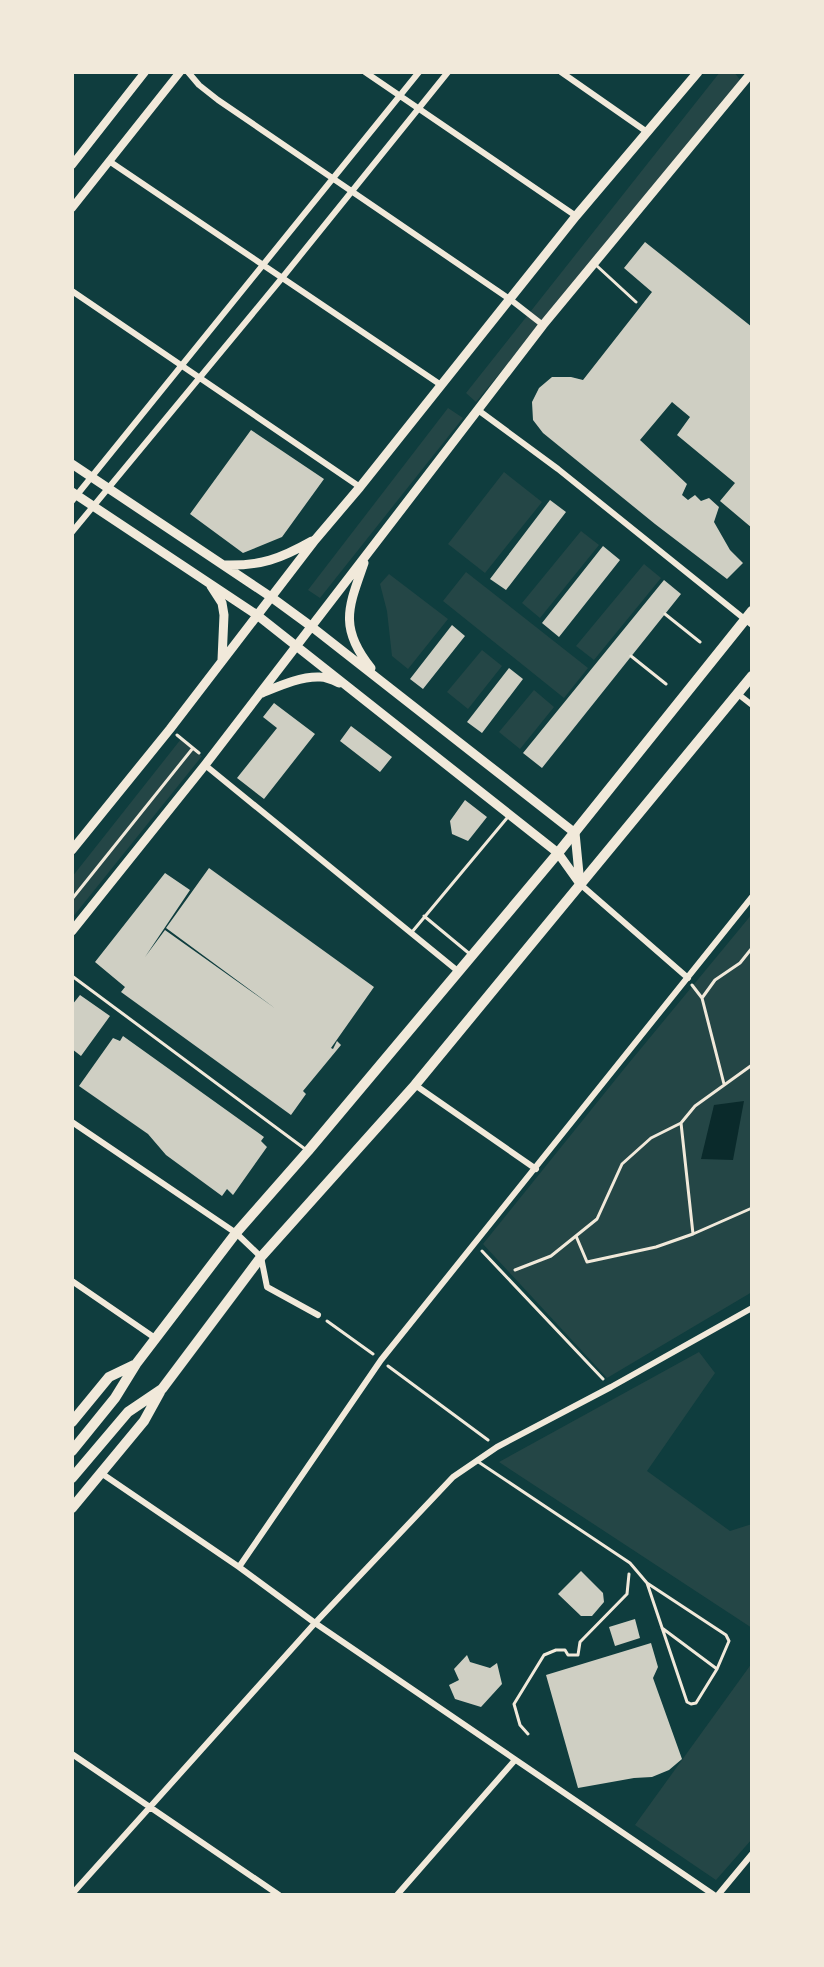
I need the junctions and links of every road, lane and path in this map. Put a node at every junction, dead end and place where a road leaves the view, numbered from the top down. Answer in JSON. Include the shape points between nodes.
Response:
{"nodes":[{"id":1,"x":145,"y":72,"type":"edge"},
{"id":2,"x":180,"y":72,"type":"edge"},
{"id":3,"x":188,"y":72,"type":"edge"},
{"id":4,"x":365,"y":72,"type":"edge"},
{"id":5,"x":419,"y":72,"type":"edge"},
{"id":6,"x":448,"y":72,"type":"edge"},
{"id":7,"x":561,"y":72,"type":"edge"},
{"id":8,"x":698,"y":72,"type":"edge"},
{"id":9,"x":752,"y":72,"type":"edge"},
{"id":10,"x":400,"y":96,"type":"junction"},
{"id":11,"x":418,"y":109,"type":"junction"},
{"id":12,"x":647,"y":132,"type":"junction"},
{"id":13,"x":109,"y":161,"type":"junction"},
{"id":14,"x":72,"y":165,"type":"edge"},
{"id":15,"x":333,"y":180,"type":"junction"},
{"id":16,"x":352,"y":191,"type":"junction"},
{"id":17,"x":72,"y":208,"type":"edge"},
{"id":18,"x":576,"y":216,"type":"junction"},
{"id":19,"x":594,"y":263,"type":"junction"},
{"id":20,"x":265,"y":265,"type":"junction"},
{"id":21,"x":282,"y":278,"type":"junction"},
{"id":22,"x":72,"y":291,"type":"edge"},
{"id":23,"x":511,"y":300,"type":"junction"},
{"id":24,"x":636,"y":302,"type":"dead end"},
{"id":25,"x":543,"y":325,"type":"junction"},
{"id":26,"x":182,"y":366,"type":"junction"},
{"id":27,"x":200,"y":378,"type":"junction"},
{"id":28,"x":441,"y":385,"type":"junction"},
{"id":29,"x":477,"y":410,"type":"junction"},
{"id":30,"x":72,"y":464,"type":"edge"},
{"id":31,"x":92,"y":477,"type":"junction"},
{"id":32,"x":360,"y":487,"type":"junction"},
{"id":33,"x":108,"y":488,"type":"junction"},
{"id":34,"x":74,"y":496,"type":"edge"},
{"id":35,"x":92,"y":506,"type":"junction"},
{"id":36,"x":72,"y":532,"type":"edge"},
{"id":37,"x":315,"y":540,"type":"junction"},
{"id":38,"x":366,"y":555,"type":"junction"},
{"id":39,"x":223,"y":565,"type":"junction"},
{"id":40,"x":209,"y":583,"type":"junction"},
{"id":41,"x":271,"y":597,"type":"junction"},
{"id":42,"x":665,"y":614,"type":"dead end"},
{"id":43,"x":257,"y":615,"type":"junction"},
{"id":44,"x":750,"y":618,"type":"edge"},
{"id":45,"x":312,"y":627,"type":"junction"},
{"id":46,"x":700,"y":642,"type":"dead end"},
{"id":47,"x":297,"y":646,"type":"junction"},
{"id":48,"x":631,"y":656,"type":"dead end"},
{"id":49,"x":222,"y":661,"type":"junction"},
{"id":50,"x":752,"y":676,"type":"edge"},
{"id":51,"x":383,"y":683,"type":"junction"},
{"id":52,"x":666,"y":684,"type":"dead end"},
{"id":53,"x":350,"y":687,"type":"junction"},
{"id":54,"x":260,"y":694,"type":"junction"},
{"id":55,"x":738,"y":694,"type":"junction"},
{"id":56,"x":752,"y":705,"type":"edge"},
{"id":57,"x":181,"y":739,"type":"dead end"},
{"id":58,"x":193,"y":748,"type":"junction"},
{"id":59,"x":204,"y":761,"type":"junction"},
{"id":60,"x":510,"y":815,"type":"junction"},
{"id":61,"x":575,"y":833,"type":"junction"},
{"id":62,"x":72,"y":850,"type":"edge"},
{"id":63,"x":558,"y":853,"type":"junction"},
{"id":64,"x":580,"y":884,"type":"junction"},
{"id":65,"x":752,"y":897,"type":"edge"},
{"id":66,"x":72,"y":899,"type":"edge"},
{"id":67,"x":424,"y":916,"type":"junction"},
{"id":68,"x":72,"y":931,"type":"edge"},
{"id":69,"x":411,"y":933,"type":"junction"},
{"id":70,"x":752,"y":948,"type":"edge"},
{"id":71,"x":472,"y":956,"type":"junction"},
{"id":72,"x":459,"y":972,"type":"junction"},
{"id":73,"x":72,"y":976,"type":"edge"},
{"id":74,"x":688,"y":978,"type":"junction"},
{"id":75,"x":702,"y":998,"type":"junction"},
{"id":76,"x":752,"y":1065,"type":"edge"},
{"id":77,"x":415,"y":1085,"type":"junction"},
{"id":78,"x":724,"y":1085,"type":"junction"},
{"id":79,"x":72,"y":1122,"type":"edge"},
{"id":80,"x":681,"y":1123,"type":"junction"},
{"id":81,"x":308,"y":1151,"type":"junction"},
{"id":82,"x":536,"y":1169,"type":"junction"},
{"id":83,"x":752,"y":1208,"type":"edge"},
{"id":84,"x":236,"y":1233,"type":"junction"},
{"id":85,"x":693,"y":1234,"type":"junction"},
{"id":86,"x":576,"y":1236,"type":"junction"},
{"id":87,"x":476,"y":1244,"type":"junction"},
{"id":88,"x":261,"y":1257,"type":"junction"},
{"id":89,"x":515,"y":1270,"type":"dead end"},
{"id":90,"x":72,"y":1281,"type":"edge"},
{"id":91,"x":752,"y":1308,"type":"edge"},
{"id":92,"x":318,"y":1315,"type":"joint"},
{"id":93,"x":155,"y":1338,"type":"junction"},
{"id":94,"x":381,"y":1360,"type":"junction"},
{"id":95,"x":136,"y":1364,"type":"junction"},
{"id":96,"x":611,"y":1387,"type":"junction"},
{"id":97,"x":162,"y":1389,"type":"junction"},
{"id":98,"x":72,"y":1422,"type":"edge"},
{"id":99,"x":497,"y":1447,"type":"junction"},
{"id":100,"x":72,"y":1451,"type":"edge"},
{"id":101,"x":477,"y":1460,"type":"junction"},
{"id":102,"x":101,"y":1473,"type":"junction"},
{"id":103,"x":72,"y":1478,"type":"edge"},
{"id":104,"x":72,"y":1508,"type":"edge"},
{"id":105,"x":630,"y":1563,"type":"junction"},
{"id":106,"x":239,"y":1567,"type":"junction"},
{"id":107,"x":647,"y":1583,"type":"junction"},
{"id":108,"x":315,"y":1623,"type":"junction"},
{"id":109,"x":660,"y":1627,"type":"junction"},
{"id":110,"x":717,"y":1669,"type":"junction"},
{"id":111,"x":528,"y":1734,"type":"dead end"},
{"id":112,"x":72,"y":1754,"type":"edge"},
{"id":113,"x":515,"y":1760,"type":"junction"},
{"id":114,"x":150,"y":1807,"type":"junction"},
{"id":115,"x":752,"y":1854,"type":"edge"},
{"id":116,"x":72,"y":1894,"type":"edge"},
{"id":117,"x":279,"y":1895,"type":"edge"},
{"id":118,"x":397,"y":1895,"type":"edge"},
{"id":119,"x":716,"y":1895,"type":"edge"}],
"edges":[{"from":1,"to":14,"type":"street"},
{"from":2,"to":13,"type":"street"},
{"from":3,"to":15,"type":"street","via":[[218,100]]},
{"from":4,"to":10,"type":"street"},
{"from":5,"to":10,"type":"street"},
{"from":6,"to":11,"type":"street"},
{"from":7,"to":12,"type":"street"},
{"from":8,"to":12,"type":"main road"},
{"from":9,"to":19,"type":"main road"},
{"from":10,"to":11,"type":"street"},
{"from":10,"to":15,"type":"street"},
{"from":11,"to":16,"type":"street"},
{"from":11,"to":18,"type":"street"},
{"from":12,"to":18,"type":"main road"},
{"from":13,"to":17,"type":"street"},
{"from":13,"to":20,"type":"street"},
{"from":15,"to":16,"type":"street"},
{"from":15,"to":20,"type":"street"},
{"from":16,"to":21,"type":"street"},
{"from":16,"to":23,"type":"street"},
{"from":18,"to":23,"type":"main road"},
{"from":19,"to":24,"type":"lane"},
{"from":19,"to":25,"type":"main road"},
{"from":20,"to":21,"type":"street"},
{"from":20,"to":26,"type":"street"},
{"from":21,"to":27,"type":"street"},
{"from":21,"to":28,"type":"street"},
{"from":22,"to":26,"type":"street"},
{"from":23,"to":25,"type":"street"},
{"from":23,"to":28,"type":"main road"},
{"from":25,"to":29,"type":"main road"},
{"from":26,"to":27,"type":"street"},
{"from":26,"to":31,"type":"street"},
{"from":27,"to":32,"type":"street"},
{"from":27,"to":33,"type":"street"},
{"from":28,"to":32,"type":"main road"},
{"from":29,"to":38,"type":"main road"},
{"from":29,"to":44,"type":"street"},
{"from":30,"to":31,"type":"main road"},
{"from":31,"to":33,"type":"main road"},
{"from":31,"to":34,"type":"street"},
{"from":32,"to":37,"type":"main road"},
{"from":33,"to":35,"type":"street"},
{"from":33,"to":39,"type":"main road"},
{"from":34,"to":35,"type":"main road"},
{"from":35,"to":36,"type":"street"},
{"from":35,"to":40,"type":"main road"},
{"from":37,"to":39,"type":"main road","via":[[274,561]]},
{"from":37,"to":41,"type":"main road"},
{"from":38,"to":45,"type":"main road"},
{"from":38,"to":51,"type":"main road","via":[[348,624],[365,661]]},
{"from":39,"to":41,"type":"main road"},
{"from":40,"to":43,"type":"main road"},
{"from":40,"to":49,"type":"main road","via":[[222,603]]},
{"from":41,"to":43,"type":"main road"},
{"from":41,"to":45,"type":"main road"},
{"from":42,"to":46,"type":"path"},
{"from":43,"to":47,"type":"main road"},
{"from":43,"to":49,"type":"main road"},
{"from":44,"to":61,"type":"main road"},
{"from":45,"to":47,"type":"main road"},
{"from":45,"to":51,"type":"main road"},
{"from":47,"to":53,"type":"main road"},
{"from":47,"to":54,"type":"main road"},
{"from":48,"to":52,"type":"path"},
{"from":49,"to":62,"type":"main road"},
{"from":50,"to":55,"type":"main road"},
{"from":51,"to":61,"type":"main road"},
{"from":53,"to":54,"type":"main road","via":[[323,676]]},
{"from":53,"to":60,"type":"main road"},
{"from":54,"to":59,"type":"main road"},
{"from":55,"to":56,"type":"street"},
{"from":55,"to":64,"type":"main road"},
{"from":57,"to":58,"type":"path"},
{"from":58,"to":59,"type":"path"},
{"from":58,"to":66,"type":"path"},
{"from":59,"to":68,"type":"main road"},
{"from":59,"to":69,"type":"street"},
{"from":60,"to":63,"type":"main road"},
{"from":60,"to":67,"type":"lane"},
{"from":61,"to":63,"type":"main road"},
{"from":61,"to":64,"type":"main road"},
{"from":63,"to":64,"type":"main road"},
{"from":63,"to":71,"type":"main road"},
{"from":64,"to":74,"type":"street"},
{"from":64,"to":77,"type":"main road"},
{"from":65,"to":74,"type":"street"},
{"from":67,"to":69,"type":"lane"},
{"from":67,"to":71,"type":"lane"},
{"from":69,"to":72,"type":"street"},
{"from":70,"to":75,"type":"path"},
{"from":71,"to":72,"type":"main road"},
{"from":72,"to":81,"type":"main road"},
{"from":73,"to":81,"type":"lane"},
{"from":74,"to":75,"type":"path"},
{"from":74,"to":82,"type":"street"},
{"from":75,"to":78,"type":"path"},
{"from":76,"to":78,"type":"path"},
{"from":77,"to":82,"type":"street"},
{"from":77,"to":88,"type":"main road"},
{"from":78,"to":80,"type":"path"},
{"from":79,"to":84,"type":"street"},
{"from":80,"to":85,"type":"path"},
{"from":80,"to":86,"type":"path","via":[[651,1138],[622,1164],[597,1219]]},
{"from":81,"to":84,"type":"main road"},
{"from":82,"to":87,"type":"street"},
{"from":83,"to":85,"type":"path"},
{"from":84,"to":88,"type":"street"},
{"from":84,"to":93,"type":"main road"},
{"from":85,"to":86,"type":"path","via":[[587,1262]]},
{"from":86,"to":89,"type":"path","via":[[551,1256]]},
{"from":87,"to":94,"type":"street"},
{"from":87,"to":96,"type":"path"},
{"from":88,"to":92,"type":"street","via":[[267,1287]]},
{"from":88,"to":97,"type":"main road"},
{"from":90,"to":93,"type":"street"},
{"from":91,"to":96,"type":"street"},
{"from":92,"to":94,"type":"path"},
{"from":93,"to":95,"type":"main road"},
{"from":94,"to":99,"type":"path"},
{"from":94,"to":106,"type":"street"},
{"from":95,"to":98,"type":"main road","via":[[109,1377]]},
{"from":95,"to":100,"type":"main road"},
{"from":96,"to":99,"type":"street"},
{"from":97,"to":102,"type":"main road","via":[[144,1421]]},
{"from":97,"to":103,"type":"main road","via":[[128,1412]]},
{"from":99,"to":101,"type":"street"},
{"from":101,"to":105,"type":"lane"},
{"from":101,"to":108,"type":"street","via":[[442,1488]]},
{"from":102,"to":104,"type":"main road"},
{"from":102,"to":106,"type":"street"},
{"from":105,"to":107,"type":"lane"},
{"from":105,"to":111,"type":"path","via":[[627,1594],[580,1642],[578,1655],[565,1650],[544,1655],[514,1704]]},
{"from":106,"to":108,"type":"street"},
{"from":107,"to":109,"type":"lane"},
{"from":107,"to":110,"type":"lane","via":[[726,1635],[729,1641]]},
{"from":108,"to":113,"type":"street"},
{"from":108,"to":114,"type":"street"},
{"from":109,"to":110,"type":"lane"},
{"from":109,"to":110,"type":"lane","via":[[687,1702],[696,1703]]},
{"from":112,"to":114,"type":"street"},
{"from":113,"to":118,"type":"street"},
{"from":113,"to":119,"type":"street"},
{"from":114,"to":116,"type":"street"},
{"from":114,"to":117,"type":"street"},
{"from":115,"to":119,"type":"street"}]}
